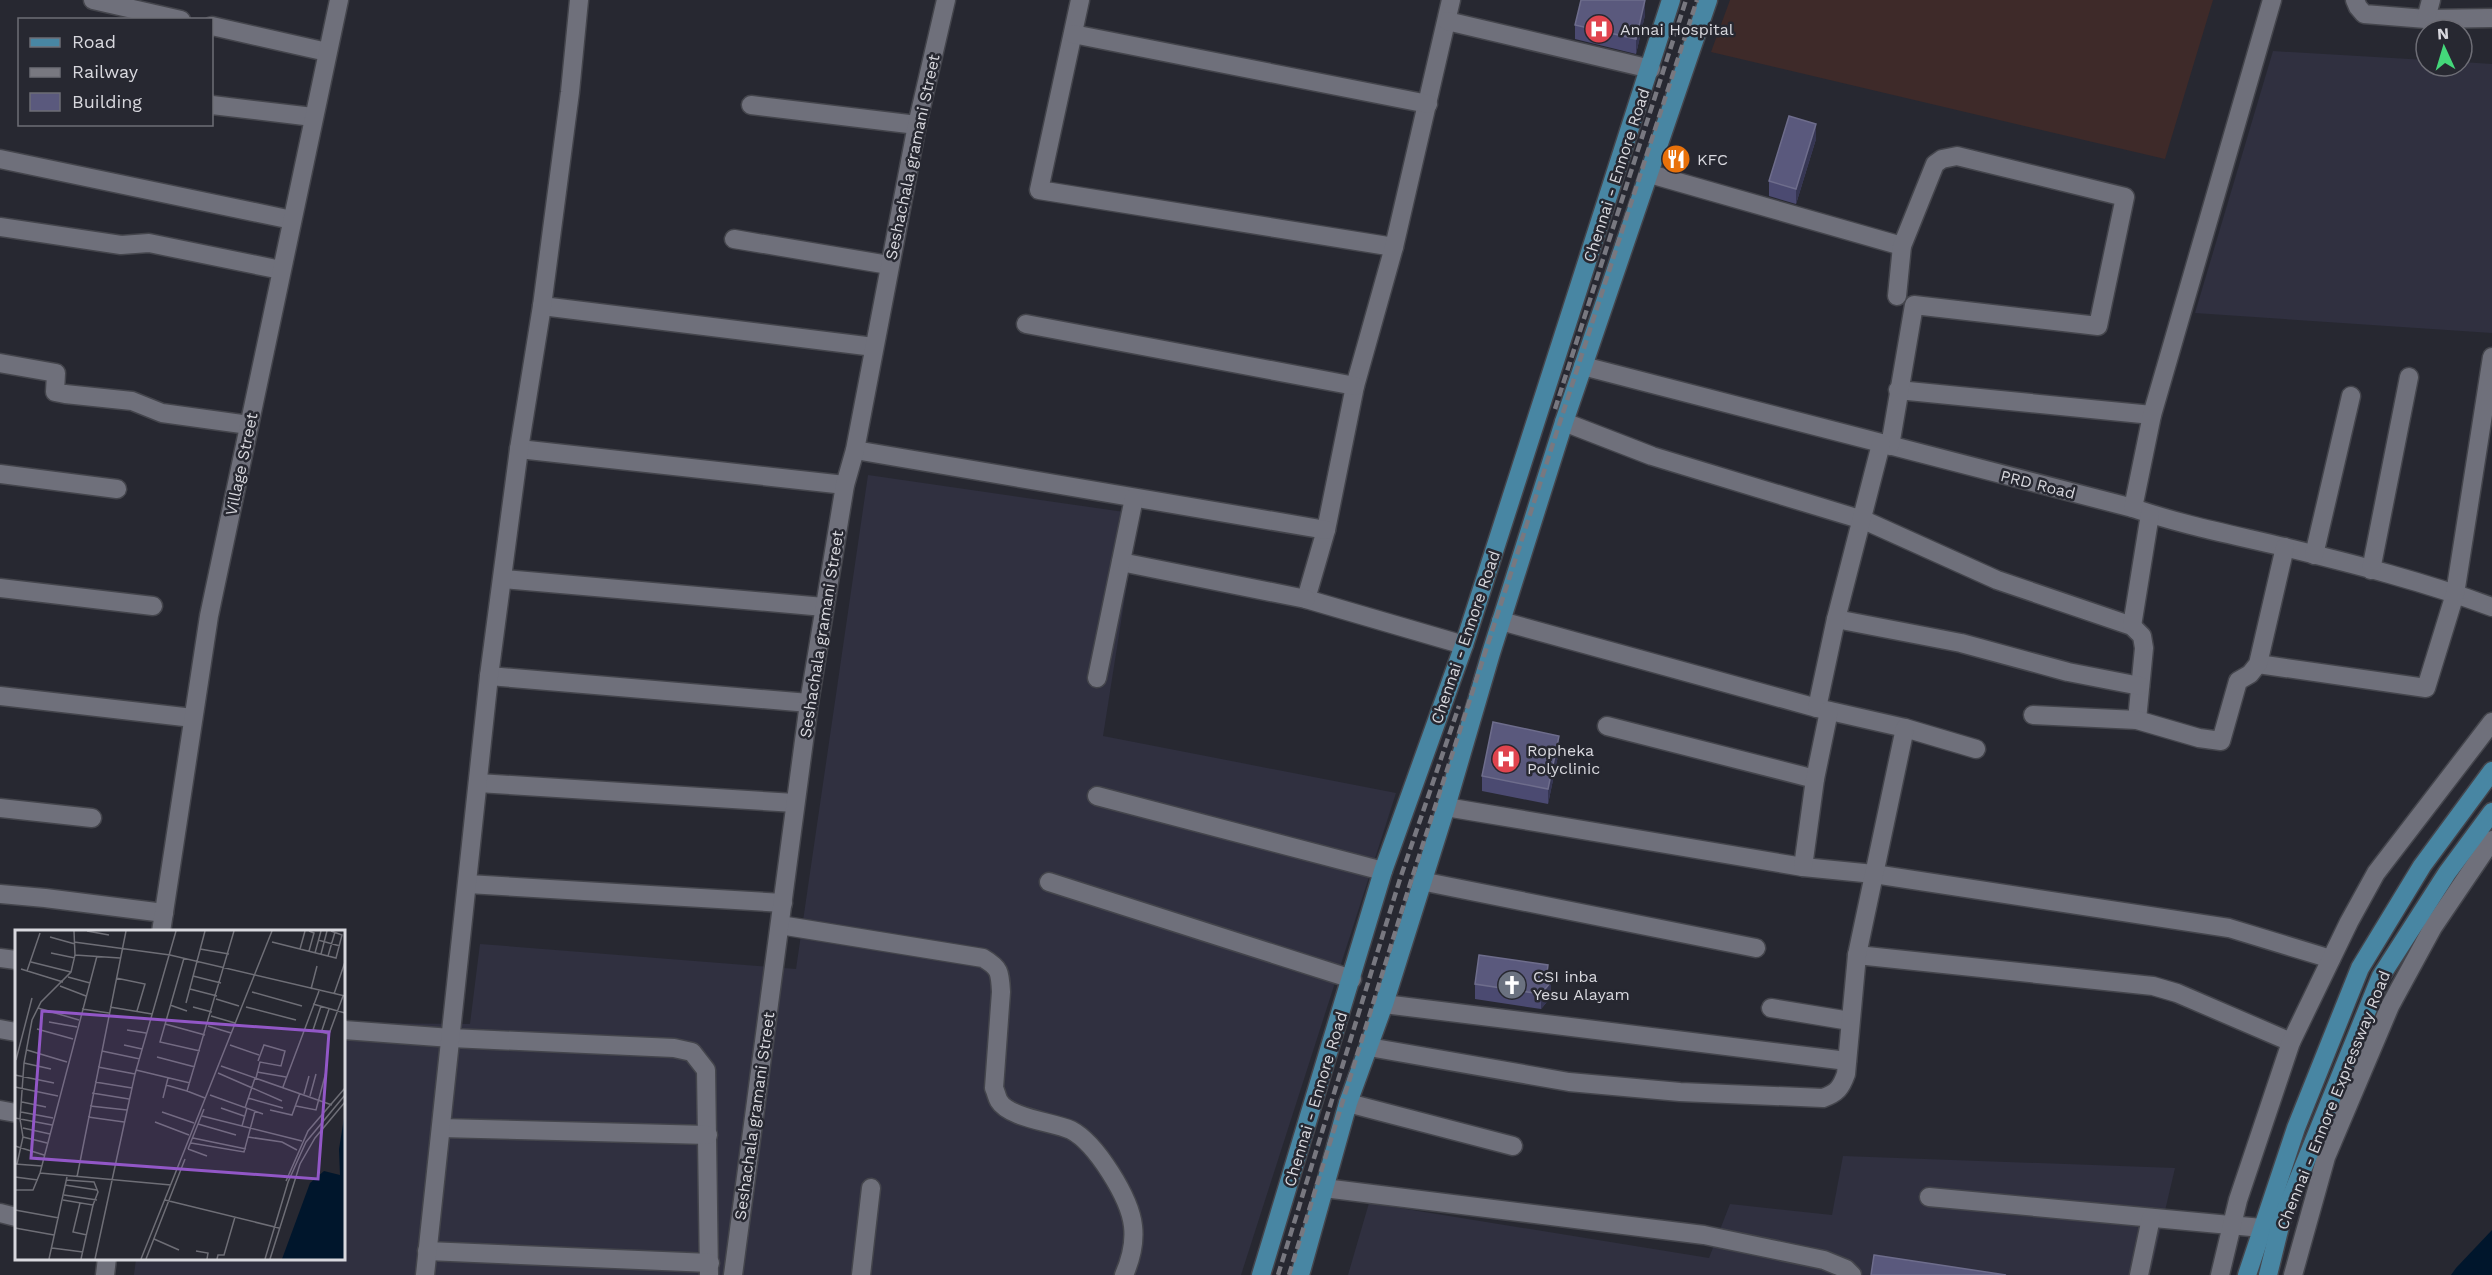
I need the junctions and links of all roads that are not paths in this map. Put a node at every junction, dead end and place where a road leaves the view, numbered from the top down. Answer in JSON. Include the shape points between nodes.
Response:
{"nodes":[{"id":1,"x":93,"y":0,"type":"edge"},
{"id":2,"x":339,"y":0,"type":"edge"},
{"id":3,"x":579,"y":0,"type":"edge"},
{"id":4,"x":946,"y":0,"type":"edge"},
{"id":5,"x":1080,"y":0,"type":"edge"},
{"id":6,"x":1451,"y":0,"type":"edge"},
{"id":7,"x":1671,"y":0,"type":"edge"},
{"id":8,"x":1708,"y":0,"type":"edge"},
{"id":9,"x":2272,"y":0,"type":"edge"},
{"id":10,"x":2355,"y":0,"type":"edge"},
{"id":11,"x":2431,"y":0,"type":"edge"},
{"id":12,"x":172,"y":18,"type":"edge"},
{"id":13,"x":2414,"y":18,"type":"edge"},
{"id":14,"x":2426,"y":18,"type":"edge"},
{"id":15,"x":2474,"y":18,"type":"edge"},
{"id":16,"x":2492,"y":18,"type":"edge"},
{"id":17,"x":1447,"y":21,"type":"junction"},
{"id":18,"x":213,"y":26,"type":"edge"},
{"id":19,"x":1073,"y":34,"type":"junction"},
{"id":20,"x":327,"y":52,"type":"junction"},
{"id":21,"x":1651,"y":69,"type":"junction"},
{"id":22,"x":1428,"y":104,"type":"junction"},
{"id":23,"x":213,"y":105,"type":"edge"},
{"id":24,"x":751,"y":105,"type":"dead end"},
{"id":25,"x":313,"y":117,"type":"junction"},
{"id":26,"x":916,"y":124,"type":"junction"},
{"id":27,"x":0,"y":159,"type":"edge"},
{"id":28,"x":1650,"y":174,"type":"junction"},
{"id":29,"x":292,"y":220,"type":"junction"},
{"id":30,"x":0,"y":227,"type":"edge"},
{"id":31,"x":734,"y":239,"type":"dead end"},
{"id":32,"x":1902,"y":246,"type":"junction"},
{"id":33,"x":1394,"y":247,"type":"junction"},
{"id":34,"x":889,"y":265,"type":"junction"},
{"id":35,"x":281,"y":270,"type":"junction"},
{"id":36,"x":1897,"y":296,"type":"dead end"},
{"id":37,"x":542,"y":306,"type":"junction"},
{"id":38,"x":1026,"y":324,"type":"dead end"},
{"id":39,"x":874,"y":347,"type":"junction"},
{"id":40,"x":2492,"y":357,"type":"edge"},
{"id":41,"x":0,"y":363,"type":"edge"},
{"id":42,"x":1582,"y":366,"type":"junction"},
{"id":43,"x":2409,"y":376,"type":"dead end"},
{"id":44,"x":1356,"y":386,"type":"junction"},
{"id":45,"x":1898,"y":390,"type":"junction"},
{"id":46,"x":2351,"y":396,"type":"dead end"},
{"id":47,"x":2152,"y":415,"type":"junction"},
{"id":48,"x":1564,"y":422,"type":"junction"},
{"id":49,"x":249,"y":425,"type":"junction"},
{"id":50,"x":1886,"y":445,"type":"junction"},
{"id":51,"x":519,"y":448,"type":"junction"},
{"id":52,"x":855,"y":450,"type":"junction"},
{"id":53,"x":0,"y":474,"type":"edge"},
{"id":54,"x":844,"y":485,"type":"junction"},
{"id":55,"x":117,"y":489,"type":"dead end"},
{"id":56,"x":1134,"y":498,"type":"junction"},
{"id":57,"x":2141,"y":511,"type":"junction"},
{"id":58,"x":1861,"y":520,"type":"junction"},
{"id":59,"x":1326,"y":530,"type":"junction"},
{"id":60,"x":2285,"y":547,"type":"junction"},
{"id":61,"x":2314,"y":555,"type":"junction"},
{"id":62,"x":1121,"y":562,"type":"junction"},
{"id":63,"x":2371,"y":570,"type":"junction"},
{"id":64,"x":504,"y":579,"type":"junction"},
{"id":65,"x":0,"y":588,"type":"edge"},
{"id":66,"x":2455,"y":594,"type":"junction"},
{"id":67,"x":1306,"y":599,"type":"junction"},
{"id":68,"x":153,"y":606,"type":"dead end"},
{"id":69,"x":824,"y":607,"type":"junction"},
{"id":70,"x":2492,"y":607,"type":"edge"},
{"id":71,"x":1836,"y":619,"type":"junction"},
{"id":72,"x":1501,"y":621,"type":"junction"},
{"id":73,"x":2132,"y":626,"type":"junction"},
{"id":74,"x":1464,"y":645,"type":"junction"},
{"id":75,"x":2258,"y":664,"type":"junction"},
{"id":76,"x":489,"y":676,"type":"junction"},
{"id":77,"x":1097,"y":678,"type":"dead end"},
{"id":78,"x":2140,"y":686,"type":"junction"},
{"id":79,"x":0,"y":696,"type":"edge"},
{"id":80,"x":809,"y":703,"type":"junction"},
{"id":81,"x":1823,"y":709,"type":"junction"},
{"id":82,"x":2033,"y":715,"type":"dead end"},
{"id":83,"x":193,"y":718,"type":"junction"},
{"id":84,"x":2137,"y":720,"type":"junction"},
{"id":85,"x":2492,"y":722,"type":"edge"},
{"id":86,"x":1607,"y":726,"type":"dead end"},
{"id":87,"x":1905,"y":728,"type":"junction"},
{"id":88,"x":1976,"y":749,"type":"dead end"},
{"id":89,"x":2492,"y":771,"type":"edge"},
{"id":90,"x":1815,"y":779,"type":"junction"},
{"id":91,"x":478,"y":783,"type":"junction"},
{"id":92,"x":1097,"y":796,"type":"dead end"},
{"id":93,"x":795,"y":803,"type":"junction"},
{"id":94,"x":1446,"y":807,"type":"junction"},
{"id":95,"x":0,"y":808,"type":"edge"},
{"id":96,"x":2492,"y":812,"type":"edge"},
{"id":97,"x":92,"y":818,"type":"dead end"},
{"id":98,"x":2492,"y":840,"type":"edge"},
{"id":99,"x":1803,"y":867,"type":"junction"},
{"id":100,"x":1383,"y":871,"type":"junction"},
{"id":101,"x":1874,"y":874,"type":"junction"},
{"id":102,"x":1421,"y":880,"type":"junction"},
{"id":103,"x":1049,"y":882,"type":"dead end"},
{"id":104,"x":468,"y":884,"type":"junction"},
{"id":105,"x":0,"y":894,"type":"edge"},
{"id":106,"x":783,"y":903,"type":"junction"},
{"id":107,"x":162,"y":922,"type":"edge"},
{"id":108,"x":780,"y":926,"type":"junction"},
{"id":109,"x":1756,"y":948,"type":"dead end"},
{"id":110,"x":1857,"y":955,"type":"junction"},
{"id":111,"x":0,"y":958,"type":"edge"},
{"id":112,"x":2331,"y":959,"type":"junction"},
{"id":113,"x":15,"y":960,"type":"edge"},
{"id":114,"x":1352,"y":979,"type":"junction"},
{"id":115,"x":1384,"y":1005,"type":"junction"},
{"id":116,"x":1771,"y":1008,"type":"dead end"},
{"id":117,"x":1850,"y":1021,"type":"junction"},
{"id":118,"x":0,"y":1029,"type":"edge"},
{"id":119,"x":345,"y":1030,"type":"edge"},
{"id":120,"x":15,"y":1032,"type":"edge"},
{"id":121,"x":451,"y":1038,"type":"junction"},
{"id":122,"x":2291,"y":1042,"type":"junction"},
{"id":123,"x":1369,"y":1047,"type":"junction"},
{"id":124,"x":1847,"y":1061,"type":"junction"},
{"id":125,"x":1348,"y":1103,"type":"junction"},
{"id":126,"x":0,"y":1110,"type":"edge"},
{"id":127,"x":15,"y":1113,"type":"edge"},
{"id":128,"x":441,"y":1128,"type":"junction"},
{"id":129,"x":708,"y":1135,"type":"junction"},
{"id":130,"x":1513,"y":1146,"type":"dead end"},
{"id":131,"x":871,"y":1188,"type":"dead end"},
{"id":132,"x":1324,"y":1188,"type":"junction"},
{"id":133,"x":1929,"y":1197,"type":"dead end"},
{"id":134,"x":0,"y":1213,"type":"edge"},
{"id":135,"x":15,"y":1217,"type":"edge"},
{"id":136,"x":2151,"y":1218,"type":"junction"},
{"id":137,"x":2231,"y":1225,"type":"junction"},
{"id":138,"x":2262,"y":1228,"type":"junction"},
{"id":139,"x":427,"y":1251,"type":"junction"},
{"id":140,"x":108,"y":1260,"type":"edge"},
{"id":141,"x":709,"y":1269,"type":"edge"},
{"id":142,"x":105,"y":1275,"type":"edge"},
{"id":143,"x":424,"y":1275,"type":"edge"},
{"id":144,"x":733,"y":1275,"type":"edge"},
{"id":145,"x":861,"y":1275,"type":"edge"},
{"id":146,"x":1124,"y":1275,"type":"edge"},
{"id":147,"x":1261,"y":1275,"type":"edge"},
{"id":148,"x":1300,"y":1275,"type":"edge"},
{"id":149,"x":1852,"y":1275,"type":"edge"},
{"id":150,"x":2139,"y":1275,"type":"edge"},
{"id":151,"x":2220,"y":1275,"type":"edge"},
{"id":152,"x":2247,"y":1275,"type":"edge"},
{"id":153,"x":2268,"y":1275,"type":"edge"},
{"id":154,"x":2293,"y":1275,"type":"edge"}],
"edges":[{"from":1,"to":12,"type":"street"},
{"from":2,"to":20,"type":"street","name":"Village Street"},
{"from":3,"to":37,"type":"street"},
{"from":4,"to":26,"type":"street","name":"Seshachala gramani Street"},
{"from":5,"to":19,"type":"street"},
{"from":6,"to":17,"type":"street"},
{"from":7,"to":21,"type":"main road","name":"Chennai - Ennore Road"},
{"from":8,"to":28,"type":"main road","name":"Chennai - Ennore Road"},
{"from":9,"to":47,"type":"street"},
{"from":10,"to":13,"type":"street","via":[[2364,14]]},
{"from":11,"to":14,"type":"street"},
{"from":15,"to":16,"type":"street"},
{"from":17,"to":21,"type":"street"},
{"from":17,"to":22,"type":"street"},
{"from":18,"to":20,"type":"street"},
{"from":19,"to":22,"type":"street"},
{"from":19,"to":33,"type":"street","via":[[1039,190]]},
{"from":20,"to":25,"type":"street","name":"Village Street"},
{"from":21,"to":74,"type":"main road","name":"Chennai - Ennore Road"},
{"from":22,"to":33,"type":"street"},
{"from":23,"to":25,"type":"street"},
{"from":24,"to":26,"type":"street"},
{"from":25,"to":29,"type":"street","name":"Village Street"},
{"from":26,"to":34,"type":"street","name":"Seshachala gramani Street"},
{"from":27,"to":29,"type":"street"},
{"from":28,"to":32,"type":"street"},
{"from":28,"to":42,"type":"main road","name":"Chennai - Ennore Road"},
{"from":29,"to":35,"type":"street","name":"Village Street"},
{"from":30,"to":35,"type":"street","via":[[121,245],[149,243]]},
{"from":31,"to":34,"type":"street"},
{"from":32,"to":36,"type":"street"},
{"from":32,"to":45,"type":"street","via":[[1935,164],[1942,159],[1957,156],[2125,197],[2098,326],[1914,305]]},
{"from":33,"to":44,"type":"street"},
{"from":34,"to":39,"type":"street","name":"Seshachala gramani Street"},
{"from":35,"to":49,"type":"street","name":"Village Street"},
{"from":37,"to":39,"type":"street"},
{"from":37,"to":51,"type":"street"},
{"from":38,"to":44,"type":"street"},
{"from":39,"to":52,"type":"street","name":"Seshachala gramani Street"},
{"from":40,"to":66,"type":"street"},
{"from":41,"to":49,"type":"street","via":[[56,373],[55,392],[132,400],[162,413]]},
{"from":42,"to":48,"type":"main road","name":"Chennai - Ennore Road"},
{"from":42,"to":50,"type":"street","name":"PRD Road"},
{"from":43,"to":63,"type":"street"},
{"from":44,"to":59,"type":"street"},
{"from":45,"to":47,"type":"street"},
{"from":45,"to":50,"type":"street"},
{"from":46,"to":61,"type":"street"},
{"from":47,"to":57,"type":"street"},
{"from":48,"to":58,"type":"street","via":[[1652,456]]},
{"from":48,"to":72,"type":"main road","name":"Chennai - Ennore Road"},
{"from":49,"to":83,"type":"street","name":"Village Street","via":[[209,616]]},
{"from":50,"to":57,"type":"street","name":"PRD Road"},
{"from":50,"to":58,"type":"street"},
{"from":51,"to":54,"type":"street"},
{"from":51,"to":64,"type":"street"},
{"from":52,"to":54,"type":"street","name":"Seshachala gramani Street"},
{"from":52,"to":56,"type":"street"},
{"from":53,"to":55,"type":"street"},
{"from":54,"to":69,"type":"street","name":"Seshachala gramani Street"},
{"from":56,"to":59,"type":"street"},
{"from":56,"to":62,"type":"street"},
{"from":57,"to":60,"type":"street","name":"PRD Road"},
{"from":57,"to":73,"type":"street"},
{"from":58,"to":71,"type":"street"},
{"from":58,"to":73,"type":"street","via":[[1997,580]]},
{"from":59,"to":67,"type":"street"},
{"from":60,"to":61,"type":"street","name":"PRD Road"},
{"from":60,"to":75,"type":"street"},
{"from":61,"to":63,"type":"street","name":"PRD Road"},
{"from":62,"to":67,"type":"street"},
{"from":62,"to":77,"type":"street"},
{"from":63,"to":66,"type":"street","name":"PRD Road"},
{"from":64,"to":69,"type":"street"},
{"from":64,"to":76,"type":"street"},
{"from":65,"to":68,"type":"street"},
{"from":66,"to":70,"type":"street","name":"PRD Road"},
{"from":66,"to":75,"type":"street","via":[[2427,688]]},
{"from":67,"to":74,"type":"street"},
{"from":69,"to":80,"type":"street","name":"Seshachala gramani Street"},
{"from":71,"to":78,"type":"street","via":[[1961,643],[2068,672]]},
{"from":71,"to":81,"type":"street"},
{"from":72,"to":81,"type":"street"},
{"from":72,"to":94,"type":"main road","name":"Chennai - Ennore Road"},
{"from":73,"to":78,"type":"street","via":[[2142,636],[2144,648]]},
{"from":74,"to":100,"type":"main road","name":"Chennai - Ennore Road"},
{"from":75,"to":84,"type":"street","via":[[2238,681],[2221,741]]},
{"from":76,"to":80,"type":"street"},
{"from":76,"to":91,"type":"street"},
{"from":78,"to":84,"type":"street"},
{"from":79,"to":83,"type":"street"},
{"from":80,"to":93,"type":"street","name":"Seshachala gramani Street"},
{"from":81,"to":87,"type":"street"},
{"from":81,"to":90,"type":"street"},
{"from":82,"to":84,"type":"street"},
{"from":83,"to":107,"type":"street","name":"Village Street"},
{"from":85,"to":112,"type":"street","via":[[2376,873]]},
{"from":86,"to":90,"type":"street"},
{"from":87,"to":88,"type":"street"},
{"from":87,"to":101,"type":"street"},
{"from":89,"to":138,"type":"main road","name":"Chennai - Ennore Expressway Road","via":[[2422,866],[2360,968],[2296,1128]]},
{"from":90,"to":99,"type":"street"},
{"from":91,"to":93,"type":"street"},
{"from":91,"to":104,"type":"street"},
{"from":92,"to":100,"type":"street"},
{"from":93,"to":106,"type":"street","name":"Seshachala gramani Street"},
{"from":94,"to":99,"type":"street"},
{"from":94,"to":102,"type":"main road","name":"Chennai - Ennore Road"},
{"from":95,"to":97,"type":"street"},
{"from":96,"to":153,"type":"main road","name":"Chennai - Ennore Expressway Road","via":[[2447,873],[2381,976],[2281,1222]]},
{"from":98,"to":154,"type":"street","via":[[2433,927],[2390,1006],[2326,1157]]},
{"from":99,"to":101,"type":"street"},
{"from":100,"to":114,"type":"main road","name":"Chennai - Ennore Road"},
{"from":101,"to":110,"type":"street"},
{"from":101,"to":112,"type":"street","via":[[2229,928]]},
{"from":102,"to":109,"type":"street"},
{"from":102,"to":115,"type":"main road","name":"Chennai - Ennore Road"},
{"from":103,"to":114,"type":"street"},
{"from":104,"to":106,"type":"street"},
{"from":104,"to":121,"type":"street"},
{"from":105,"to":107,"type":"street","via":[[45,898]]},
{"from":106,"to":108,"type":"street","name":"Seshachala gramani Street"},
{"from":108,"to":144,"type":"street","name":"Seshachala gramani Street"},
{"from":108,"to":146,"type":"street","via":[[982,958],[996,965],[1001,992],[994,1088],[999,1103],[1010,1111],[1071,1131],[1088,1142],[1099,1156],[1129,1206],[1133,1244]]},
{"from":110,"to":117,"type":"street"},
{"from":110,"to":122,"type":"street","via":[[2153,986]]},
{"from":111,"to":113,"type":"street"},
{"from":112,"to":122,"type":"street"},
{"from":114,"to":147,"type":"main road","name":"Chennai - Ennore Road"},
{"from":115,"to":123,"type":"main road","name":"Chennai - Ennore Road"},
{"from":115,"to":124,"type":"street"},
{"from":116,"to":117,"type":"street"},
{"from":117,"to":124,"type":"street"},
{"from":118,"to":120,"type":"street"},
{"from":119,"to":121,"type":"street"},
{"from":121,"to":128,"type":"street"},
{"from":121,"to":129,"type":"street","via":[[692,1052],[706,1070]]},
{"from":122,"to":137,"type":"street"},
{"from":123,"to":124,"type":"street","via":[[1569,1082],[1680,1092],[1823,1098],[1840,1089]]},
{"from":123,"to":125,"type":"main road","name":"Chennai - Ennore Road"},
{"from":125,"to":130,"type":"street"},
{"from":125,"to":132,"type":"main road","name":"Chennai - Ennore Road"},
{"from":126,"to":127,"type":"street"},
{"from":128,"to":129,"type":"street"},
{"from":128,"to":139,"type":"street"},
{"from":129,"to":141,"type":"street"},
{"from":131,"to":145,"type":"street"},
{"from":132,"to":148,"type":"main road","name":"Chennai - Ennore Road"},
{"from":132,"to":149,"type":"street","via":[[1704,1235],[1824,1260]]},
{"from":133,"to":136,"type":"street"},
{"from":134,"to":135,"type":"street"},
{"from":136,"to":137,"type":"street"},
{"from":136,"to":150,"type":"street"},
{"from":137,"to":138,"type":"street"},
{"from":137,"to":151,"type":"street"},
{"from":138,"to":152,"type":"main road","name":"Chennai - Ennore Expressway Road"},
{"from":139,"to":141,"type":"street"},
{"from":139,"to":143,"type":"street"},
{"from":140,"to":142,"type":"street"}]}
